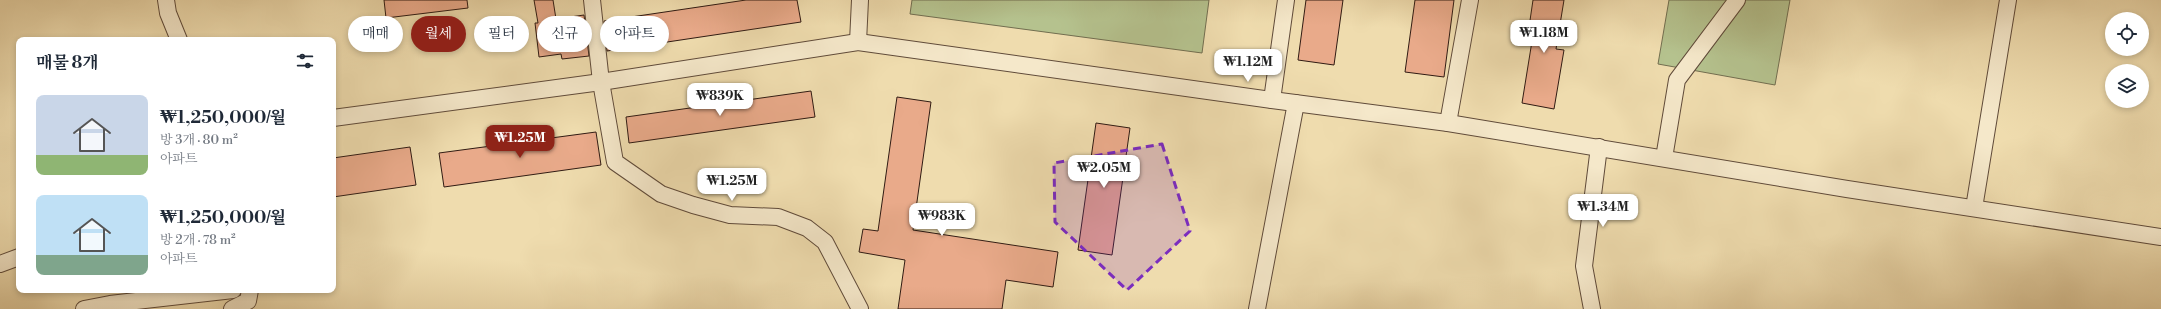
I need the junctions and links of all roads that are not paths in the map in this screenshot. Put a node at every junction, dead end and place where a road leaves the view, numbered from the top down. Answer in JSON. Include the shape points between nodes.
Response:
{"nodes":[{"id":1,"x":166,"y":0,"type":"edge"},
{"id":2,"x":592,"y":0,"type":"edge"},
{"id":3,"x":860,"y":0,"type":"edge"},
{"id":4,"x":1286,"y":0,"type":"edge"},
{"id":5,"x":1470,"y":0,"type":"edge"},
{"id":6,"x":1738,"y":0,"type":"edge"},
{"id":7,"x":2008,"y":0,"type":"edge"},
{"id":8,"x":178,"y":37,"type":"edge"},
{"id":9,"x":858,"y":42,"type":"junction"},
{"id":10,"x":601,"y":82,"type":"junction"},
{"id":11,"x":1272,"y":100,"type":"junction"},
{"id":12,"x":1296,"y":103,"type":"junction"},
{"id":13,"x":336,"y":118,"type":"edge"},
{"id":14,"x":1448,"y":122,"type":"junction"},
{"id":15,"x":1599,"y":147,"type":"junction"},
{"id":16,"x":1664,"y":158,"type":"junction"},
{"id":17,"x":1974,"y":208,"type":"junction"},
{"id":18,"x":2161,"y":237,"type":"edge"},
{"id":19,"x":16,"y":257,"type":"edge"},
{"id":20,"x":0,"y":264,"type":"edge"},
{"id":21,"x":207,"y":293,"type":"edge"},
{"id":22,"x":249,"y":293,"type":"edge"},
{"id":23,"x":1590,"y":306,"type":"edge"},
{"id":24,"x":84,"y":309,"type":"edge"},
{"id":25,"x":232,"y":309,"type":"edge"},
{"id":26,"x":860,"y":309,"type":"edge"},
{"id":27,"x":1257,"y":309,"type":"edge"}],
"edges":[{"from":1,"to":8,"type":"street","via":[[168,13]]},
{"from":2,"to":10,"type":"street"},
{"from":3,"to":9,"type":"street"},
{"from":4,"to":11,"type":"street"},
{"from":5,"to":14,"type":"street"},
{"from":6,"to":16,"type":"street","via":[[1677,80]]},
{"from":7,"to":17,"type":"street"},
{"from":9,"to":10,"type":"street"},
{"from":9,"to":11,"type":"street"},
{"from":10,"to":13,"type":"street"},
{"from":10,"to":26,"type":"street","via":[[615,162],[661,194],[693,205],[730,216],[778,217],[807,228],[826,242]]},
{"from":11,"to":12,"type":"street"},
{"from":12,"to":14,"type":"street"},
{"from":12,"to":27,"type":"street"},
{"from":14,"to":15,"type":"street"},
{"from":15,"to":16,"type":"street"},
{"from":15,"to":23,"type":"street","via":[[1584,266]]},
{"from":16,"to":17,"type":"street"},
{"from":17,"to":18,"type":"street"},
{"from":19,"to":20,"type":"street"},
{"from":21,"to":24,"type":"street"},
{"from":22,"to":25,"type":"street","via":[[248,301]]}]}
